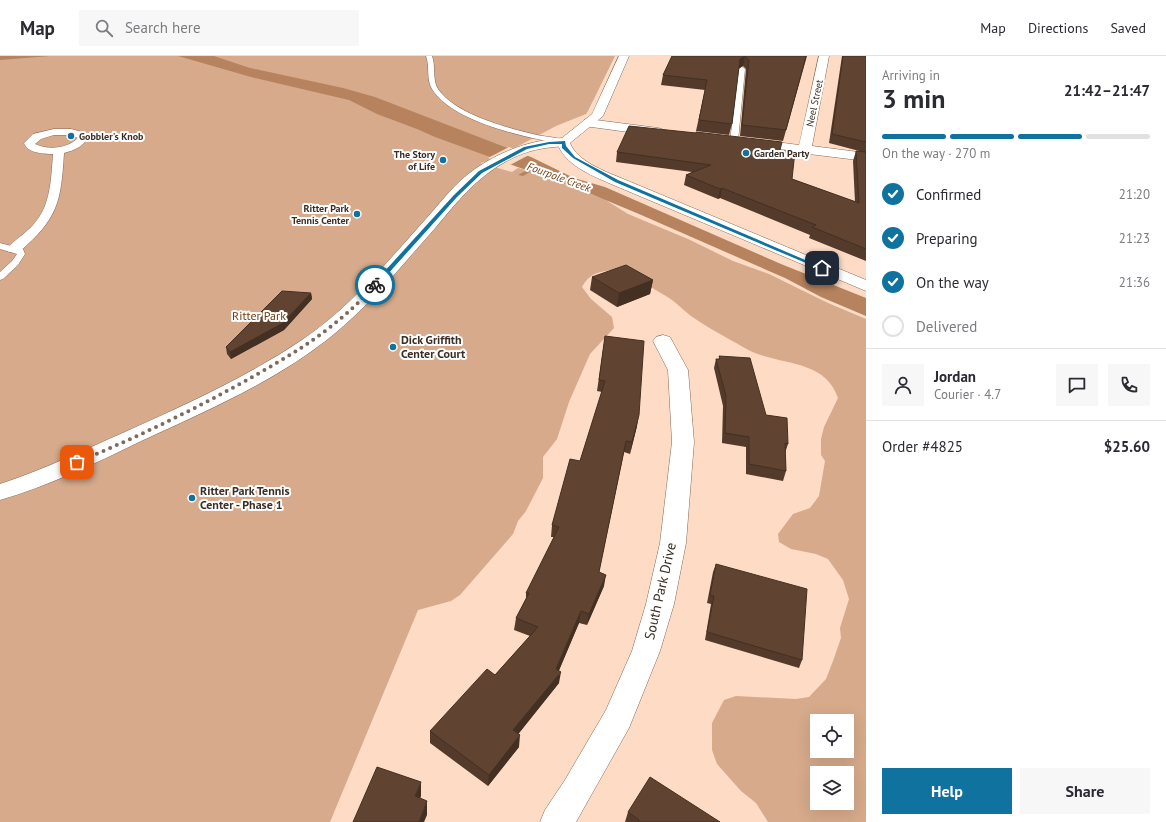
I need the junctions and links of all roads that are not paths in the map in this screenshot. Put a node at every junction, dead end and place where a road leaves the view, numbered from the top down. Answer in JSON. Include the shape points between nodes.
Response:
{"nodes":[{"id":1,"x":429,"y":56,"type":"edge"},
{"id":2,"x":624,"y":56,"type":"edge"},
{"id":3,"x":824,"y":56,"type":"edge"},
{"id":4,"x":742,"y":69,"type":"edge"},
{"id":5,"x":588,"y":123,"type":"junction"},
{"id":6,"x":674,"y":134,"type":"edge"},
{"id":7,"x":719,"y":139,"type":"edge"},
{"id":8,"x":734,"y":141,"type":"junction"},
{"id":9,"x":563,"y":142,"type":"junction"},
{"id":10,"x":59,"y":150,"type":"dead end"},
{"id":11,"x":805,"y":150,"type":"junction"},
{"id":12,"x":866,"y":157,"type":"edge"},
{"id":13,"x":0,"y":246,"type":"edge"},
{"id":14,"x":14,"y":249,"type":"junction"},
{"id":15,"x":0,"y":277,"type":"edge"},
{"id":16,"x":866,"y":286,"type":"edge"},
{"id":17,"x":663,"y":341,"type":"dead end"},
{"id":18,"x":0,"y":492,"type":"edge"},
{"id":19,"x":557,"y":822,"type":"edge"}],
"edges":[{"from":1,"to":9,"type":"lane","via":[[433,68],[433,87],[441,97],[454,106],[510,130]]},
{"from":2,"to":5,"type":"street","via":[[596,116]]},
{"from":3,"to":11,"type":"street","name":"Neel Street"},
{"from":4,"to":8,"type":"lane"},
{"from":5,"to":6,"type":"street"},
{"from":5,"to":9,"type":"street"},
{"from":7,"to":8,"type":"street"},
{"from":8,"to":11,"type":"street"},
{"from":9,"to":16,"type":"street","via":[[564,147],[574,158],[604,175]]},
{"from":9,"to":18,"type":"street","via":[[538,144],[526,148],[492,164],[472,178],[356,306],[308,344],[220,395],[170,420],[90,457]]},
{"from":10,"to":14,"type":"street","via":[[56,189],[49,214],[34,232]]},
{"from":11,"to":12,"type":"street"},
{"from":13,"to":14,"type":"lane"},
{"from":14,"to":15,"type":"lane","via":[[21,254]]},
{"from":17,"to":19,"type":"street","name":"South Park Drive","via":[[678,370],[683,442],[673,543],[646,652],[618,718]]}]}
